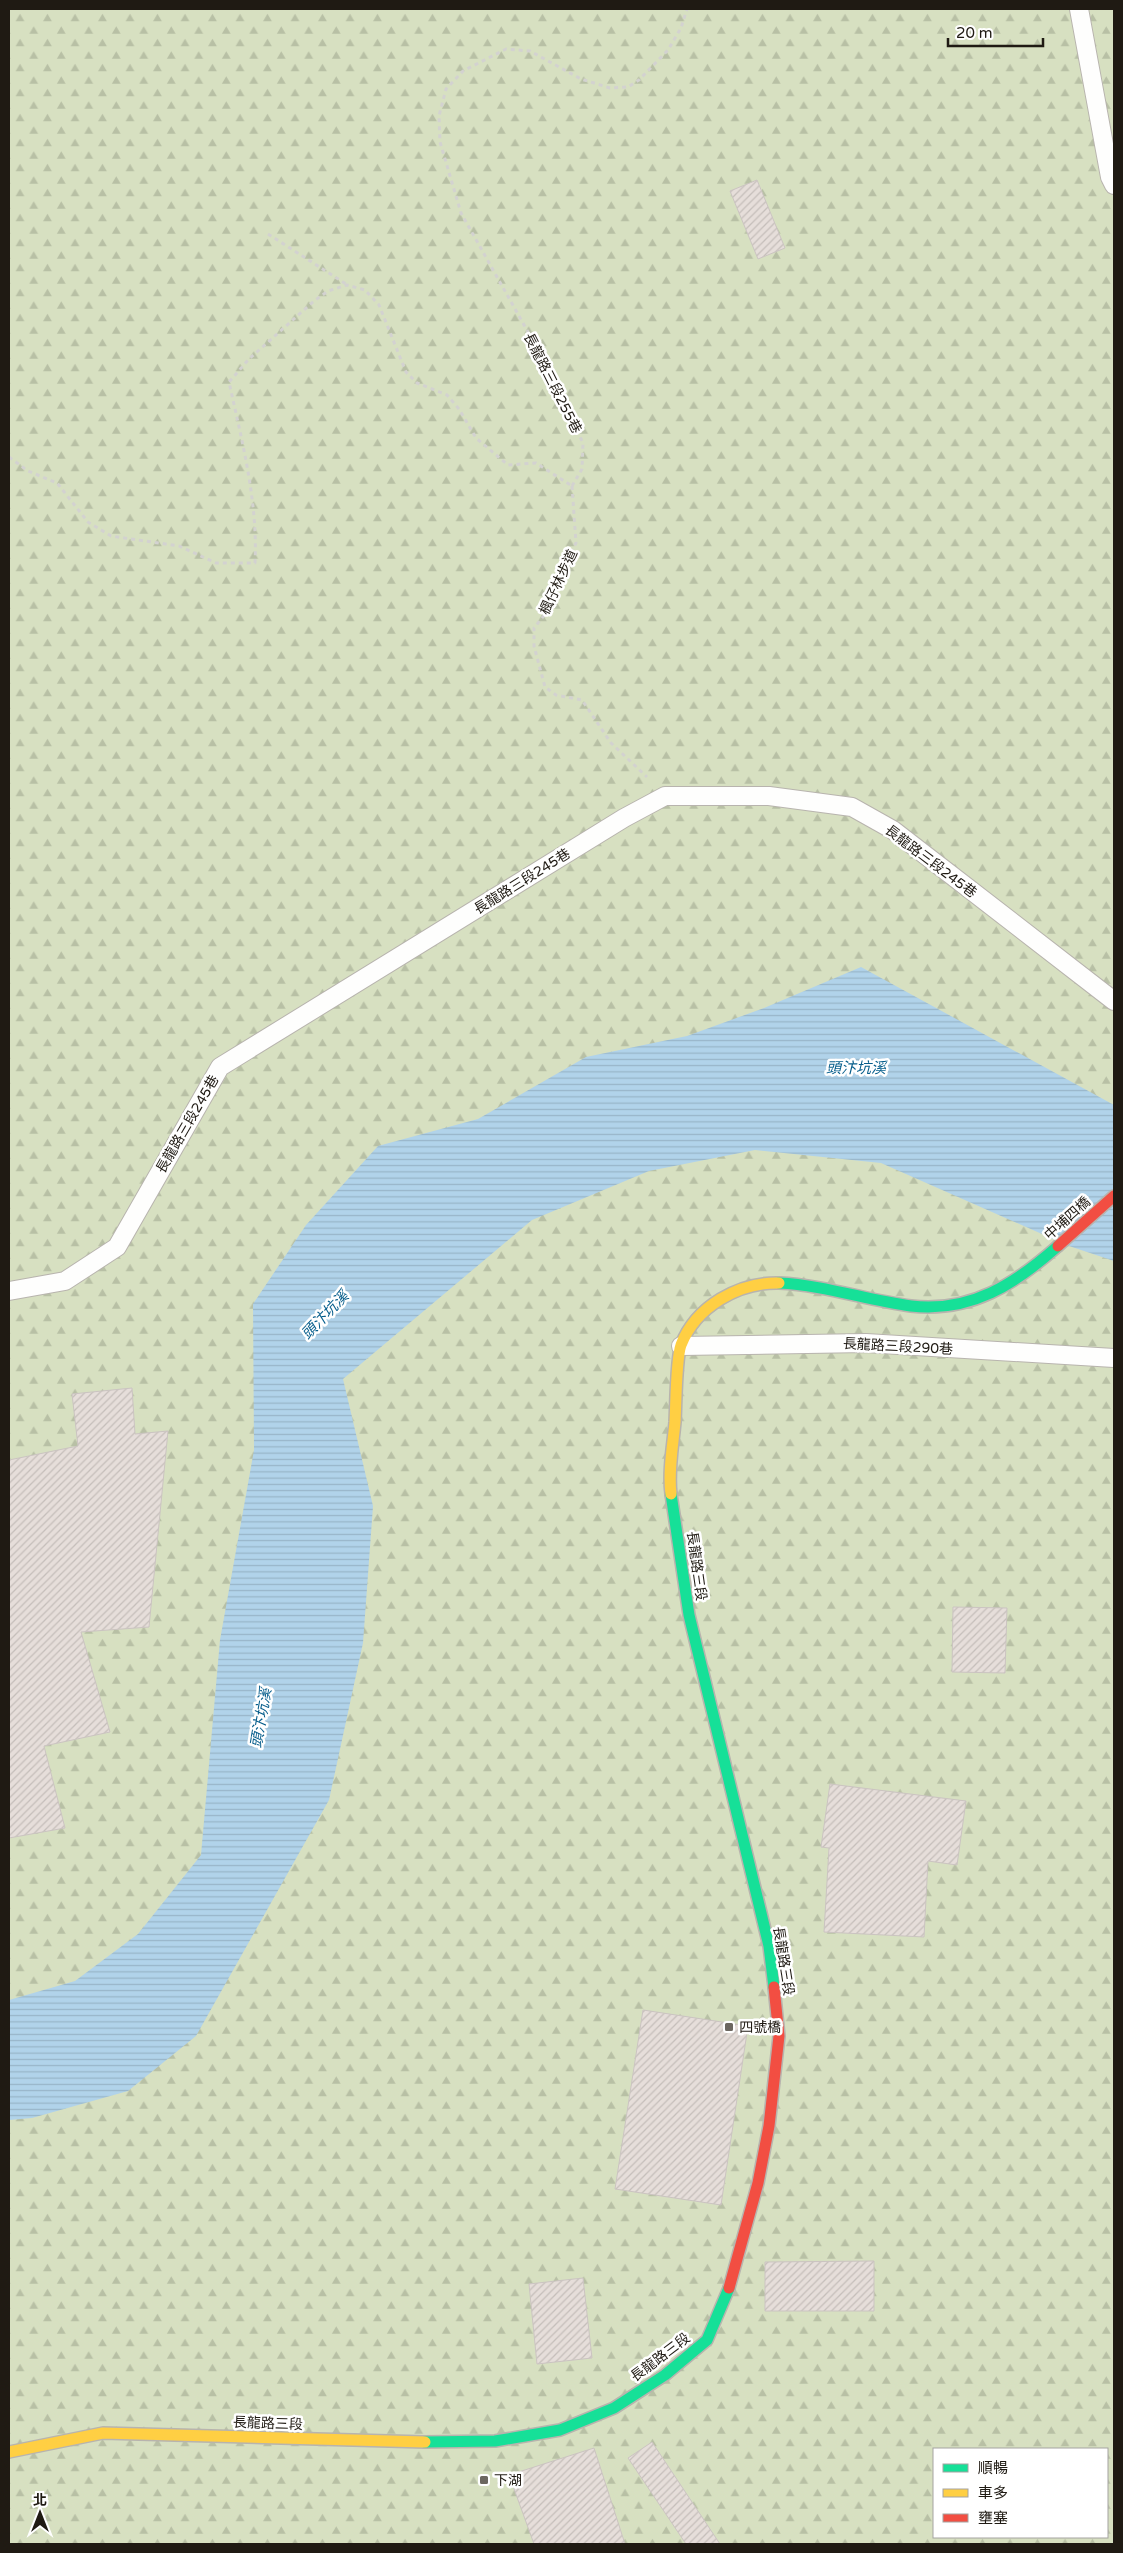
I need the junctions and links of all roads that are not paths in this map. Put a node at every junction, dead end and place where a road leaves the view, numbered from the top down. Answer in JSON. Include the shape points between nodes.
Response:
{"nodes":[{"id":1,"x":1080,"y":9,"type":"edge"},
{"id":2,"x":1114,"y":185,"type":"edge"},
{"id":3,"x":1114,"y":1001,"type":"edge"},
{"id":4,"x":1114,"y":1196,"type":"edge"},
{"id":5,"x":1039,"y":1263,"type":"joint"},
{"id":6,"x":9,"y":1291,"type":"edge"},
{"id":7,"x":681,"y":1346,"type":"junction"},
{"id":8,"x":1114,"y":1358,"type":"edge"},
{"id":9,"x":9,"y":2452,"type":"edge"}],
"edges":[{"from":1,"to":2,"type":"lane","via":[[1110,178]]},
{"from":3,"to":6,"type":"lane","name":"長龍路三段245巷","via":[[893,830],[852,807],[769,796],[665,796],[624,818],[220,1067],[117,1247],[65,1281]]},
{"from":4,"to":5,"type":"main road","name":"中埔四橋"},
{"from":5,"to":7,"type":"main road","name":"長龍路三段","via":[[1006,1286],[981,1299],[959,1305],[912,1306],[801,1284],[765,1283],[741,1289],[718,1300],[696,1320]]},
{"from":7,"to":8,"type":"lane","name":"長龍路三段290巷","via":[[866,1343]]},
{"from":7,"to":9,"type":"main road","name":"長龍路三段","via":[[671,1495],[689,1615],[769,1946],[779,2036],[769,2126],[758,2183],[727,2295],[707,2340],[665,2374],[614,2408],[560,2430],[495,2441],[407,2442],[103,2433]]}]}
